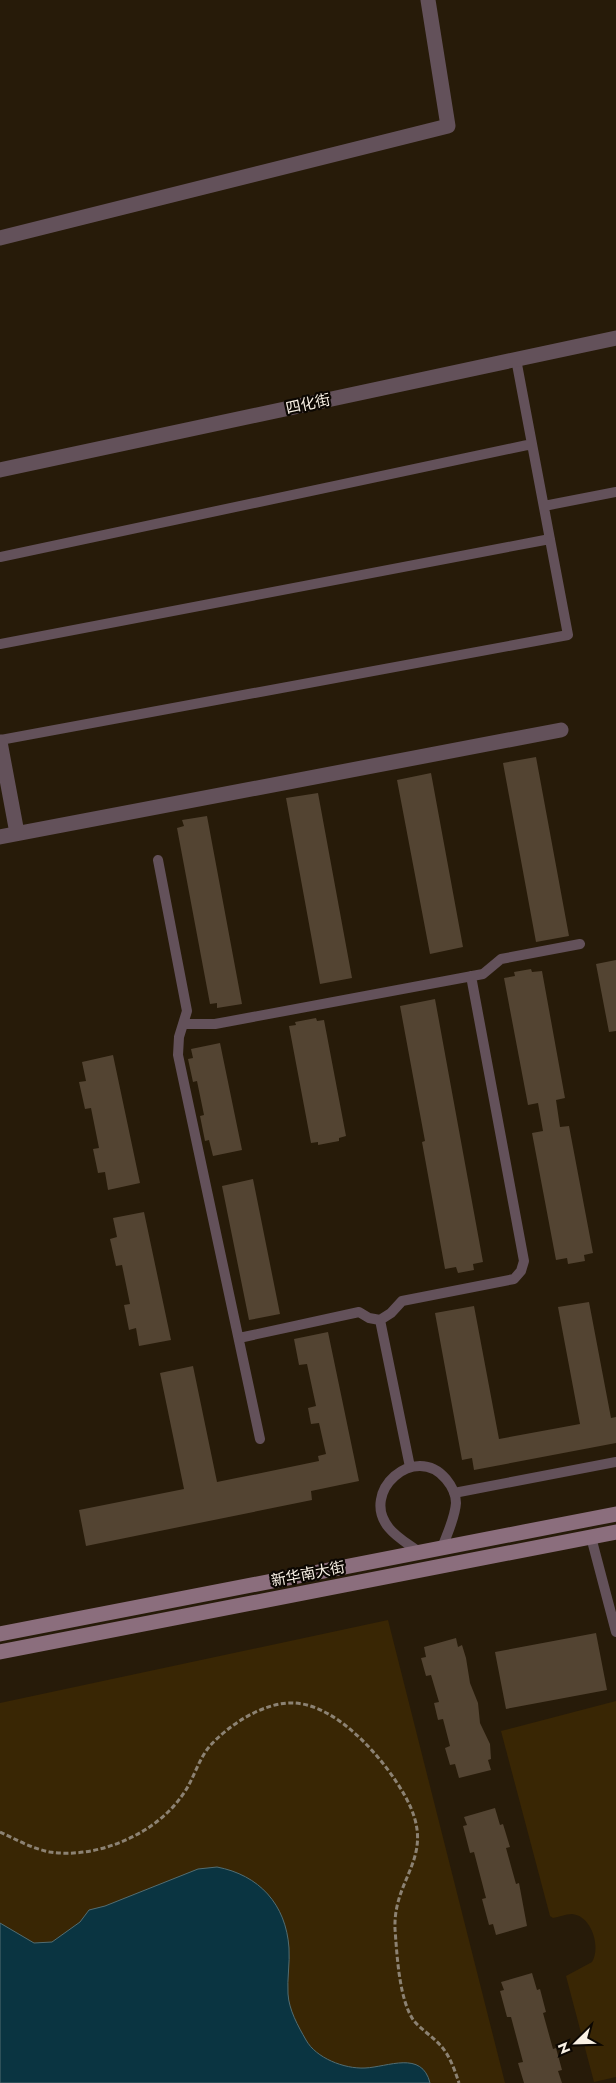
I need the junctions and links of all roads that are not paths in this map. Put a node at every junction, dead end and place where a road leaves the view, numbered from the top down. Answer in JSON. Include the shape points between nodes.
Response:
{"nodes":[{"id":1,"x":428,"y":0,"type":"edge"},
{"id":2,"x":0,"y":238,"type":"edge"},
{"id":3,"x":616,"y":338,"type":"edge"},
{"id":4,"x":516,"y":359,"type":"junction"},
{"id":5,"x":532,"y":444,"type":"junction"},
{"id":6,"x":0,"y":470,"type":"edge"},
{"id":7,"x":616,"y":492,"type":"edge"},
{"id":8,"x":544,"y":506,"type":"junction"},
{"id":9,"x":550,"y":539,"type":"junction"},
{"id":10,"x":0,"y":557,"type":"edge"},
{"id":11,"x":0,"y":644,"type":"edge"},
{"id":12,"x":561,"y":730,"type":"dead end"},
{"id":13,"x":0,"y":741,"type":"edge"},
{"id":14,"x":17,"y":833,"type":"junction"},
{"id":15,"x":0,"y":837,"type":"edge"},
{"id":16,"x":158,"y":860,"type":"dead end"},
{"id":17,"x":580,"y":944,"type":"dead end"},
{"id":18,"x":471,"y":976,"type":"junction"},
{"id":19,"x":184,"y":1024,"type":"junction"},
{"id":20,"x":380,"y":1320,"type":"junction"},
{"id":21,"x":239,"y":1338,"type":"junction"},
{"id":22,"x":260,"y":1439,"type":"dead end"},
{"id":23,"x":616,"y":1462,"type":"edge"},
{"id":24,"x":410,"y":1467,"type":"junction"},
{"id":25,"x":454,"y":1493,"type":"junction"},
{"id":26,"x":616,"y":1514,"type":"edge"},
{"id":27,"x":616,"y":1532,"type":"edge"},
{"id":28,"x":591,"y":1537,"type":"junction"},
{"id":29,"x":442,"y":1548,"type":"junction"},
{"id":30,"x":419,"y":1552,"type":"junction"},
{"id":31,"x":616,"y":1632,"type":"edge"},
{"id":32,"x":0,"y":1634,"type":"edge"},
{"id":33,"x":0,"y":1652,"type":"edge"}],
"edges":[{"from":1,"to":2,"type":"street","via":[[448,126]]},
{"from":3,"to":4,"type":"street","name":"四化街"},
{"from":4,"to":5,"type":"lane"},
{"from":4,"to":6,"type":"street","name":"四化街"},
{"from":5,"to":8,"type":"lane"},
{"from":5,"to":10,"type":"lane"},
{"from":7,"to":8,"type":"lane"},
{"from":8,"to":9,"type":"lane"},
{"from":9,"to":11,"type":"lane"},
{"from":9,"to":13,"type":"lane","via":[[568,635]]},
{"from":12,"to":14,"type":"street"},
{"from":13,"to":14,"type":"street"},
{"from":14,"to":15,"type":"street"},
{"from":16,"to":19,"type":"lane","via":[[187,1011]]},
{"from":17,"to":18,"type":"lane","via":[[502,959],[483,974]]},
{"from":18,"to":19,"type":"lane","via":[[216,1024]]},
{"from":18,"to":20,"type":"lane","via":[[524,1261],[514,1279],[402,1301]]},
{"from":19,"to":21,"type":"lane","via":[[179,1037],[178,1056]]},
{"from":20,"to":21,"type":"lane","via":[[359,1312]]},
{"from":20,"to":24,"type":"lane"},
{"from":21,"to":22,"type":"lane"},
{"from":23,"to":25,"type":"lane"},
{"from":24,"to":25,"type":"lane","via":[[436,1471],[444,1476]]},
{"from":24,"to":30,"type":"lane","via":[[388,1481],[383,1490],[381,1510],[389,1528]]},
{"from":25,"to":29,"type":"lane","via":[[456,1504]]},
{"from":26,"to":29,"type":"main road","name":"新华南大街"},
{"from":27,"to":28,"type":"main road","name":"新华南大街"},
{"from":28,"to":31,"type":"lane"},
{"from":28,"to":33,"type":"main road","name":"新华南大街"},
{"from":29,"to":30,"type":"main road","name":"新华南大街"},
{"from":30,"to":32,"type":"main road","name":"新华南大街"}]}
